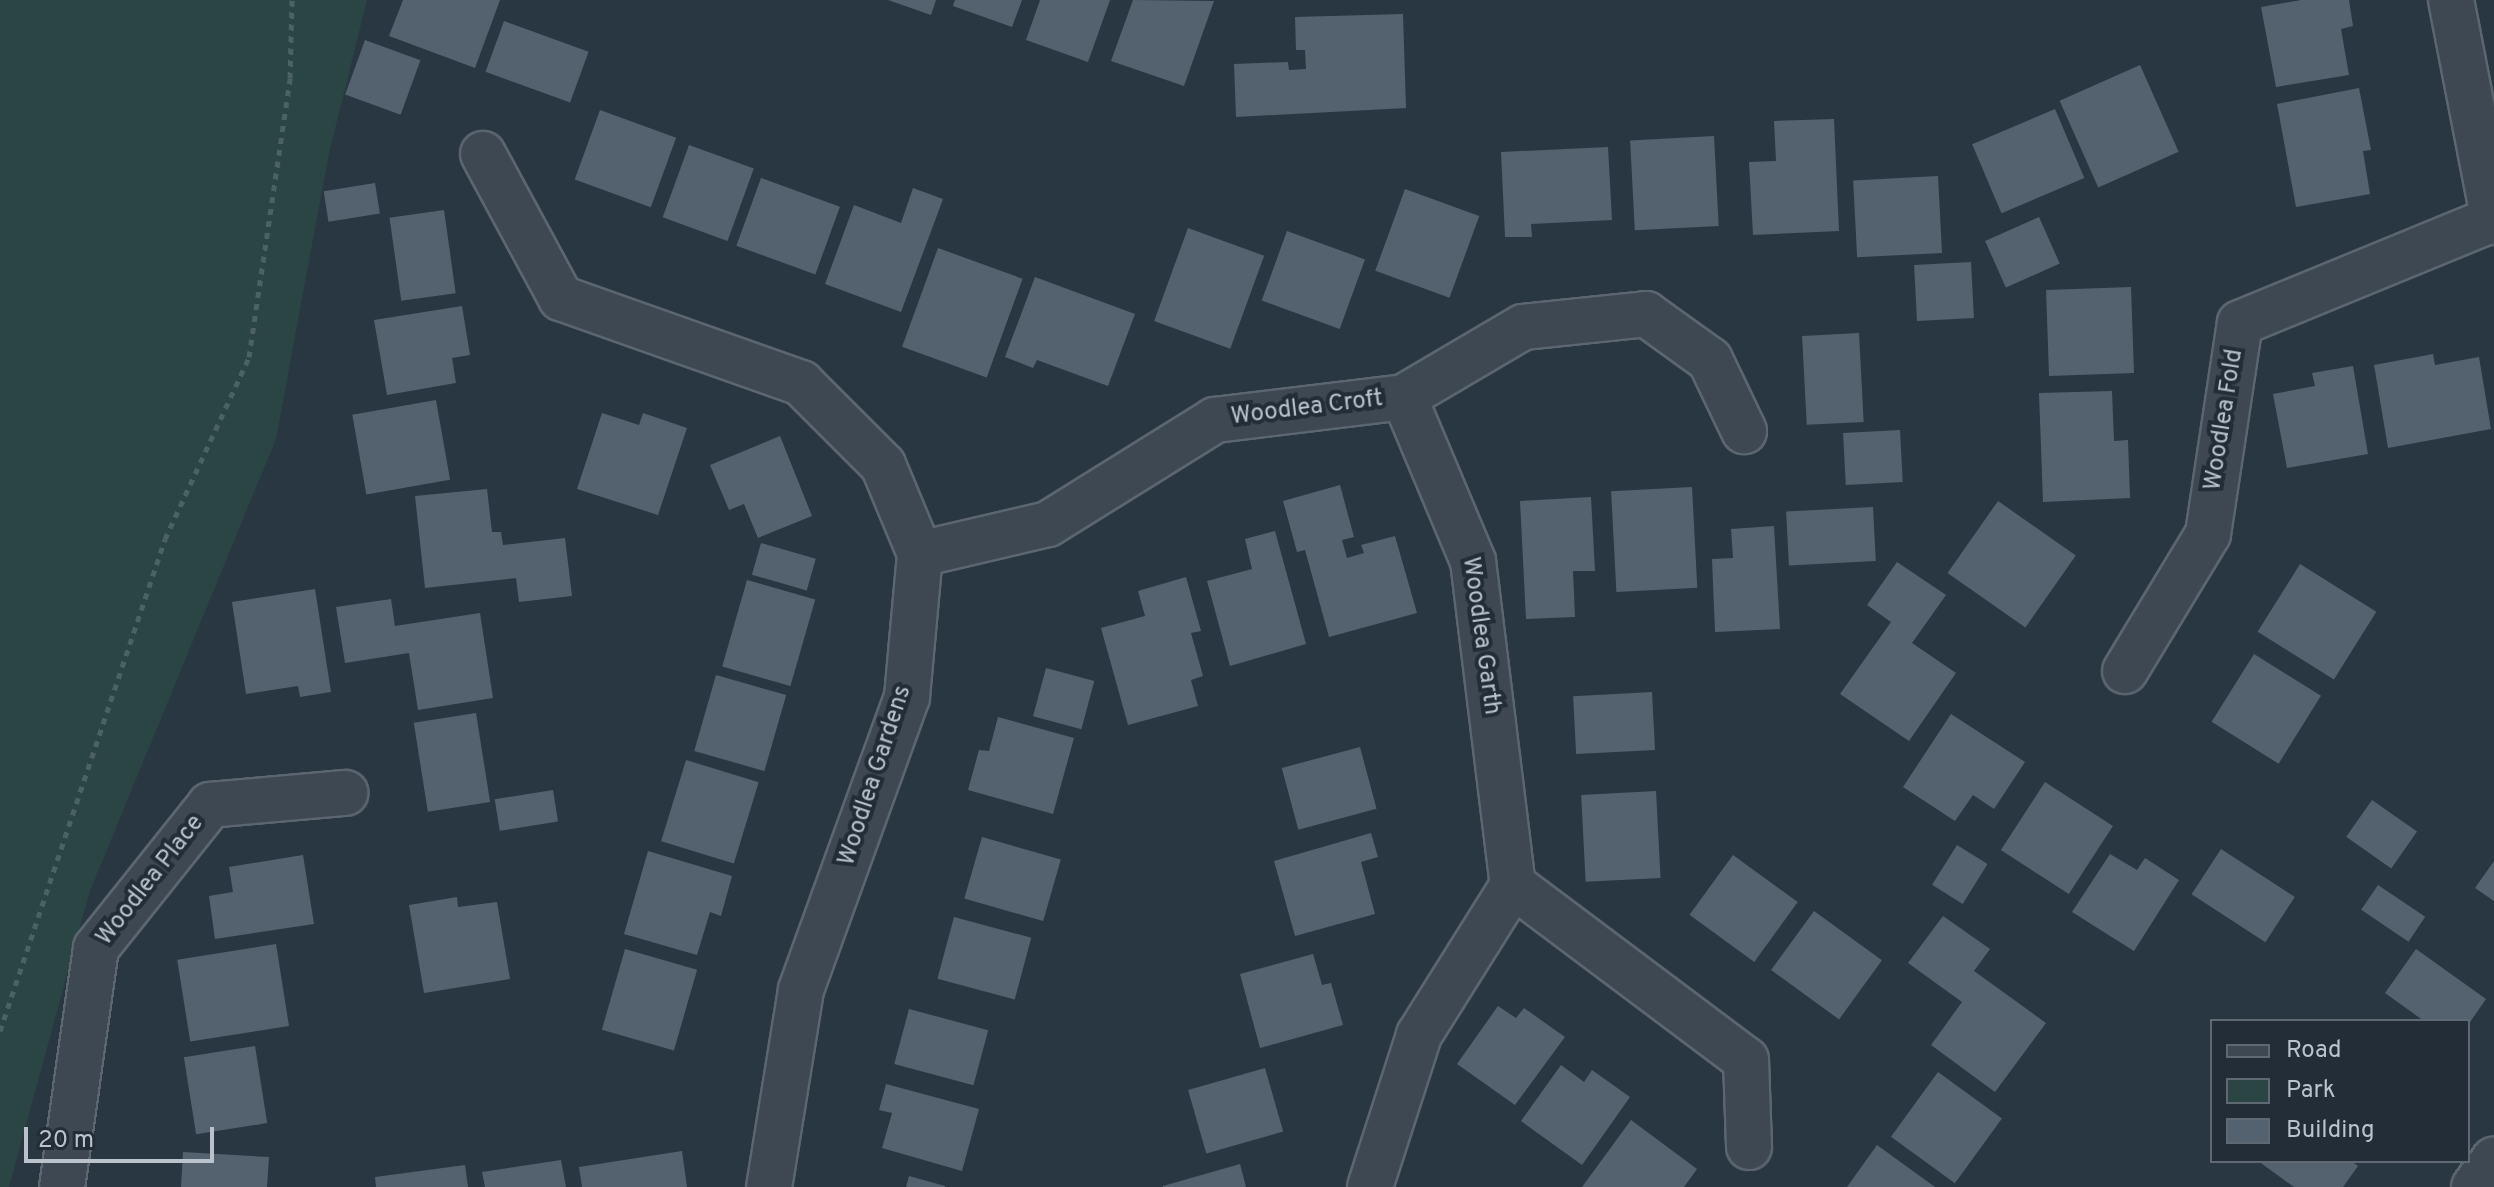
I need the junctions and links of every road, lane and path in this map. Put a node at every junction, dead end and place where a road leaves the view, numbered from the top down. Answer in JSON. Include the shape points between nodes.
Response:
{"nodes":[{"id":1,"x":292,"y":0,"type":"edge"},
{"id":2,"x":2451,"y":0,"type":"edge"},
{"id":3,"x":2483,"y":118,"type":"edge"},
{"id":4,"x":483,"y":154,"type":"dead end"},
{"id":5,"x":2493,"y":220,"type":"edge"},
{"id":6,"x":1404,"y":397,"type":"junction"},
{"id":7,"x":1744,"y":431,"type":"dead end"},
{"id":8,"x":920,"y":554,"type":"junction"},
{"id":9,"x":2125,"y":671,"type":"dead end"},
{"id":10,"x":345,"y":793,"type":"dead end"},
{"id":11,"x":1513,"y":885,"type":"junction"},
{"id":12,"x":0,"y":1031,"type":"edge"},
{"id":13,"x":1749,"y":1147,"type":"dead end"},
{"id":14,"x":2494,"y":1159,"type":"edge"},
{"id":15,"x":62,"y":1187,"type":"edge"},
{"id":16,"x":769,"y":1187,"type":"edge"},
{"id":17,"x":1370,"y":1187,"type":"edge"},
{"id":18,"x":2474,"y":1187,"type":"edge"}],
"edges":[{"from":1,"to":12,"type":"path","via":[[290,78],[249,357],[165,539]]},
{"from":2,"to":3,"type":"street"},
{"from":3,"to":5,"type":"street"},
{"from":4,"to":8,"type":"street","name":"Woodlea Gardens","via":[[561,298],[801,383],[883,465]]},
{"from":5,"to":9,"type":"street","name":"Woodlea Fold","via":[[2240,323],[2208,534]]},
{"from":6,"to":7,"type":"street","name":"Woodlea Croft","via":[[1523,327],[1646,314],[1710,360]]},
{"from":6,"to":8,"type":"street","name":"Woodlea Croft","via":[[1215,420],[1048,524]]},
{"from":6,"to":11,"type":"street","name":"Woodlea Garth","via":[[1473,561]]},
{"from":8,"to":16,"type":"street","name":"Woodlea Gardens","via":[[907,697],[801,990]]},
{"from":10,"to":15,"type":"street","name":"Woodlea Place","via":[[210,805],[96,948]]},
{"from":11,"to":13,"type":"street","via":[[1746,1060]]},
{"from":11,"to":17,"type":"street","via":[[1419,1035]]},
{"from":14,"to":18,"type":"street"}]}
